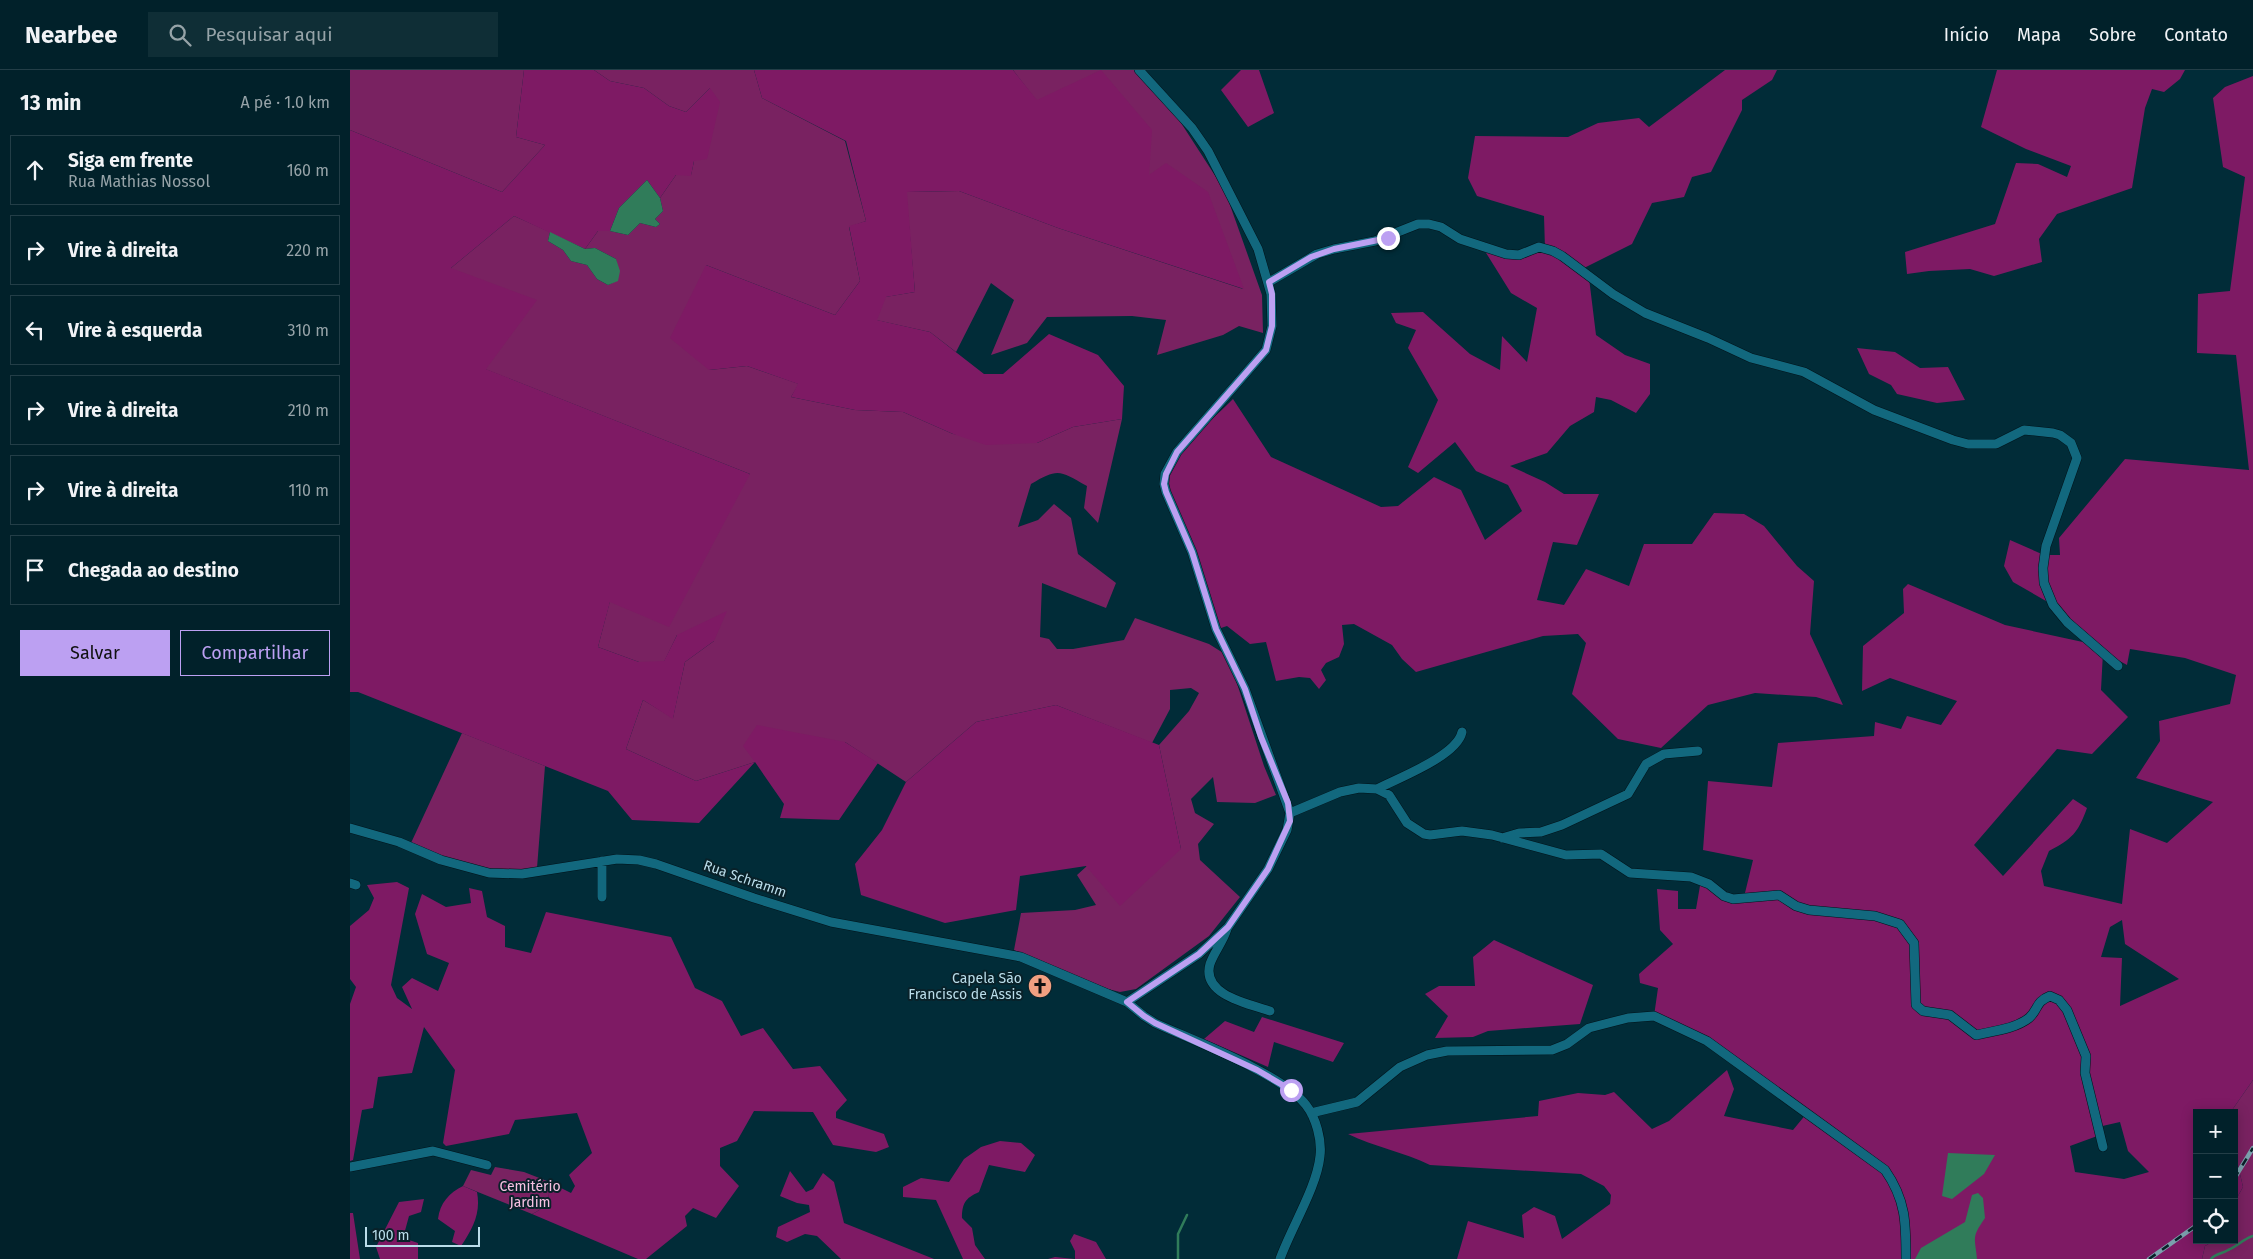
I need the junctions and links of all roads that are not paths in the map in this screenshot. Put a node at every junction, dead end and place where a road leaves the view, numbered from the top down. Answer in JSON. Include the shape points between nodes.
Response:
{"nodes":[{"id":1,"x":1139,"y":70,"type":"edge"},
{"id":2,"x":1269,"y":282,"type":"junction"},
{"id":3,"x":2118,"y":666,"type":"dead end"},
{"id":4,"x":1462,"y":732,"type":"dead end"},
{"id":5,"x":1698,"y":751,"type":"dead end"},
{"id":6,"x":1377,"y":789,"type":"junction"},
{"id":7,"x":1290,"y":813,"type":"junction"},
{"id":8,"x":350,"y":828,"type":"edge"},
{"id":9,"x":1502,"y":838,"type":"junction"},
{"id":10,"x":602,"y":861,"type":"junction"},
{"id":11,"x":602,"y":897,"type":"dead end"},
{"id":12,"x":1228,"y":927,"type":"junction"},
{"id":13,"x":1127,"y":1002,"type":"junction"},
{"id":14,"x":1270,"y":1011,"type":"dead end"},
{"id":15,"x":1311,"y":1113,"type":"junction"},
{"id":16,"x":2103,"y":1147,"type":"dead end"},
{"id":17,"x":487,"y":1165,"type":"dead end"},
{"id":18,"x":350,"y":1167,"type":"edge"},
{"id":19,"x":1280,"y":1259,"type":"edge"},
{"id":20,"x":1906,"y":1259,"type":"edge"}],
"edges":[{"from":1,"to":2,"type":"street","via":[[1170,101],[1208,151],[1258,249]]},
{"from":2,"to":3,"type":"street","via":[[1323,252],[1375,241],[1418,224],[1429,224],[1469,243],[1506,254],[1519,255],[1539,248],[1553,251],[1645,313],[1751,358],[1804,372],[1874,410],[1952,440],[1968,444],[1996,444],[2024,430],[2060,435],[2072,443],[2077,458],[2046,546],[2044,583],[2053,605],[2067,622]]},
{"from":2,"to":7,"type":"street","via":[[1272,326],[1266,350],[1177,452],[1164,484],[1192,552],[1216,629],[1245,689]]},
{"from":4,"to":6,"type":"street","via":[[1458,742],[1438,759]]},
{"from":5,"to":9,"type":"street","via":[[1664,754],[1646,764],[1628,794],[1562,825]]},
{"from":6,"to":7,"type":"street","via":[[1340,792]]},
{"from":6,"to":9,"type":"street","via":[[1389,795],[1407,823],[1424,834],[1455,830]]},
{"from":7,"to":12,"type":"street","via":[[1287,830],[1268,869]]},
{"from":8,"to":10,"type":"street","name":"Rua Schramm","via":[[399,842],[441,860],[490,873],[522,874]]},
{"from":9,"to":16,"type":"street","via":[[1566,855],[1601,854],[1630,873],[1691,877],[1733,899],[1779,895],[1809,910],[1876,916],[1900,924],[1914,943],[1916,1005],[1923,1011],[1950,1016],[1976,1035],[2019,1025],[2030,1017],[2041,1000],[2050,996],[2059,1000],[2086,1056],[2085,1073]]},
{"from":10,"to":11,"type":"street"},
{"from":10,"to":13,"type":"street","name":"Rua Schramm","via":[[639,860],[673,868],[831,922],[1005,952],[1036,962]]},
{"from":12,"to":13,"type":"street","via":[[1199,954]]},
{"from":12,"to":14,"type":"street","via":[[1209,967],[1214,986],[1223,994]]},
{"from":13,"to":15,"type":"street","name":"Rua Schramm","via":[[1155,1023],[1282,1084],[1306,1104]]},
{"from":15,"to":19,"type":"street","via":[[1321,1155]]},
{"from":15,"to":20,"type":"street","via":[[1357,1102],[1400,1067],[1419,1057],[1446,1051],[1552,1050],[1567,1044],[1589,1028],[1628,1018],[1654,1016],[1707,1041],[1885,1170],[1902,1200],[1906,1221]]},
{"from":17,"to":18,"type":"street","via":[[433,1151]]}]}
